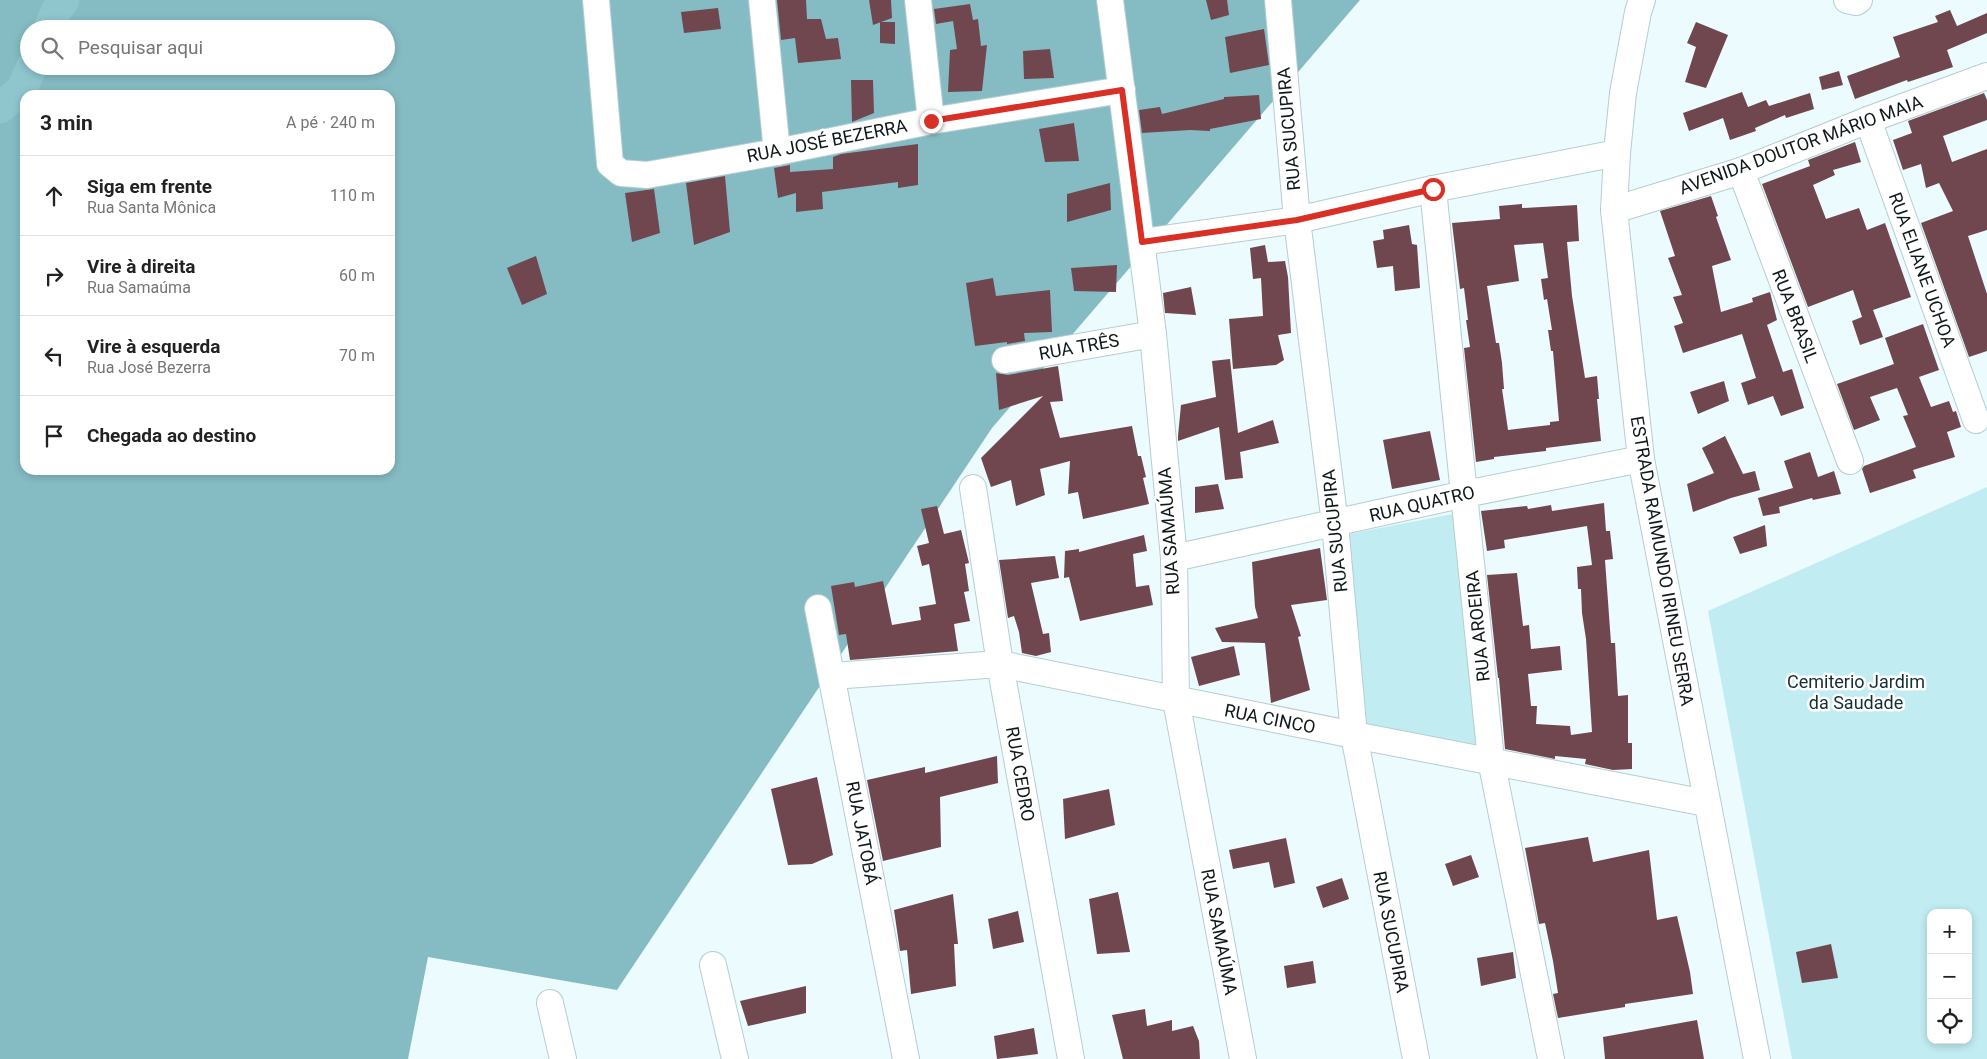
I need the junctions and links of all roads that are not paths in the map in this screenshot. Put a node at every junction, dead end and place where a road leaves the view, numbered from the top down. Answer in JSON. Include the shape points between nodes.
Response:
{"nodes":[{"id":1,"x":596,"y":0,"type":"edge"},
{"id":2,"x":762,"y":0,"type":"edge"},
{"id":3,"x":918,"y":0,"type":"edge"},
{"id":4,"x":1110,"y":0,"type":"edge"},
{"id":5,"x":1278,"y":0,"type":"edge"},
{"id":6,"x":1642,"y":0,"type":"edge"},
{"id":7,"x":1848,"y":0,"type":"edge"},
{"id":8,"x":1859,"y":0,"type":"edge"},
{"id":9,"x":1987,"y":76,"type":"edge"},
{"id":10,"x":1122,"y":90,"type":"junction"},
{"id":11,"x":1868,"y":120,"type":"junction"},
{"id":12,"x":931,"y":121,"type":"junction"},
{"id":13,"x":777,"y":152,"type":"junction"},
{"id":14,"x":1617,"y":153,"type":"junction"},
{"id":15,"x":1741,"y":170,"type":"junction"},
{"id":16,"x":1433,"y":189,"type":"junction"},
{"id":17,"x":1614,"y":210,"type":"junction"},
{"id":18,"x":1297,"y":220,"type":"junction"},
{"id":19,"x":1142,"y":242,"type":"junction"},
{"id":20,"x":1153,"y":334,"type":"junction"},
{"id":21,"x":1005,"y":360,"type":"dead end"},
{"id":22,"x":1976,"y":420,"type":"dead end"},
{"id":23,"x":1640,"y":459,"type":"junction"},
{"id":24,"x":1850,"y":460,"type":"dead end"},
{"id":25,"x":973,"y":488,"type":"dead end"},
{"id":26,"x":1465,"y":494,"type":"junction"},
{"id":27,"x":1335,"y":524,"type":"junction"},
{"id":28,"x":1174,"y":558,"type":"junction"},
{"id":29,"x":818,"y":608,"type":"dead end"},
{"id":30,"x":1000,"y":664,"type":"junction"},
{"id":31,"x":832,"y":676,"type":"junction"},
{"id":32,"x":1176,"y":700,"type":"junction"},
{"id":33,"x":1354,"y":735,"type":"junction"},
{"id":34,"x":1491,"y":760,"type":"junction"},
{"id":35,"x":1706,"y":803,"type":"junction"},
{"id":36,"x":714,"y":965,"type":"dead end"},
{"id":37,"x":550,"y":1003,"type":"dead end"},
{"id":38,"x":563,"y":1059,"type":"edge"},
{"id":39,"x":735,"y":1059,"type":"edge"},
{"id":40,"x":906,"y":1059,"type":"edge"},
{"id":41,"x":1071,"y":1059,"type":"edge"},
{"id":42,"x":1243,"y":1059,"type":"edge"},
{"id":43,"x":1416,"y":1059,"type":"edge"},
{"id":44,"x":1551,"y":1059,"type":"edge"},
{"id":45,"x":1757,"y":1059,"type":"edge"}],
"edges":[{"from":1,"to":13,"type":"street","name":"RUA JOSÉ BEZERRA","via":[[610,164],[621,173],[646,175]]},
{"from":2,"to":13,"type":"street"},
{"from":3,"to":12,"type":"street"},
{"from":4,"to":10,"type":"street","name":"RUA SAMAÚMA"},
{"from":5,"to":18,"type":"street","name":"RUA SUCUPIRA"},
{"from":6,"to":14,"type":"street","name":"ESTRADA RAIMUNDO IRINEU SERRA","via":[[1623,93]]},
{"from":7,"to":8,"type":"street"},
{"from":9,"to":11,"type":"street","name":"AVENIDA DOUTOR MÁRIO MAIA"},
{"from":10,"to":12,"type":"street","name":"RUA JOSÉ BEZERRA"},
{"from":10,"to":19,"type":"street","name":"RUA SAMAÚMA"},
{"from":11,"to":15,"type":"street","name":"AVENIDA DOUTOR MÁRIO MAIA"},
{"from":11,"to":22,"type":"street","name":"RUA ELIANE UCHOA"},
{"from":12,"to":13,"type":"street","name":"RUA JOSÉ BEZERRA"},
{"from":14,"to":16,"type":"street"},
{"from":14,"to":17,"type":"street","name":"ESTRADA RAIMUNDO IRINEU SERRA"},
{"from":15,"to":17,"type":"street","name":"AVENIDA DOUTOR MÁRIO MAIA"},
{"from":15,"to":24,"type":"street","name":"RUA BRASIL"},
{"from":16,"to":18,"type":"street"},
{"from":16,"to":26,"type":"street","name":"RUA AROEIRA"},
{"from":17,"to":23,"type":"street","name":"ESTRADA RAIMUNDO IRINEU SERRA"},
{"from":18,"to":19,"type":"street"},
{"from":18,"to":27,"type":"street","name":"RUA SUCUPIRA"},
{"from":19,"to":20,"type":"street","name":"RUA SAMAÚMA"},
{"from":20,"to":21,"type":"street","name":"RUA TRÊS"},
{"from":20,"to":28,"type":"street","name":"RUA SAMAÚMA"},
{"from":23,"to":26,"type":"street","name":"RUA QUATRO"},
{"from":23,"to":35,"type":"street","name":"ESTRADA RAIMUNDO IRINEU SERRA"},
{"from":25,"to":30,"type":"street","name":"RUA CEDRO"},
{"from":26,"to":27,"type":"street","name":"RUA QUATRO"},
{"from":26,"to":34,"type":"street","name":"RUA AROEIRA"},
{"from":27,"to":28,"type":"street","name":"RUA QUATRO"},
{"from":27,"to":33,"type":"street","name":"RUA SUCUPIRA"},
{"from":28,"to":32,"type":"street","name":"RUA SAMAÚMA"},
{"from":29,"to":31,"type":"street","name":"RUA JATOBÁ"},
{"from":30,"to":31,"type":"street","name":"RUA CINCO"},
{"from":30,"to":32,"type":"street","name":"RUA CINCO"},
{"from":30,"to":41,"type":"street","name":"RUA CEDRO"},
{"from":31,"to":40,"type":"street","name":"RUA JATOBÁ"},
{"from":32,"to":33,"type":"street","name":"RUA CINCO"},
{"from":32,"to":42,"type":"street","name":"RUA SAMAÚMA"},
{"from":33,"to":34,"type":"street","name":"RUA CINCO"},
{"from":33,"to":43,"type":"street","name":"RUA SUCUPIRA"},
{"from":34,"to":35,"type":"street","name":"RUA CINCO"},
{"from":34,"to":44,"type":"street","name":"RUA AROEIRA"},
{"from":35,"to":45,"type":"street","name":"ESTRADA RAIMUNDO IRINEU SERRA"},
{"from":36,"to":39,"type":"street"},
{"from":37,"to":38,"type":"street"}]}
